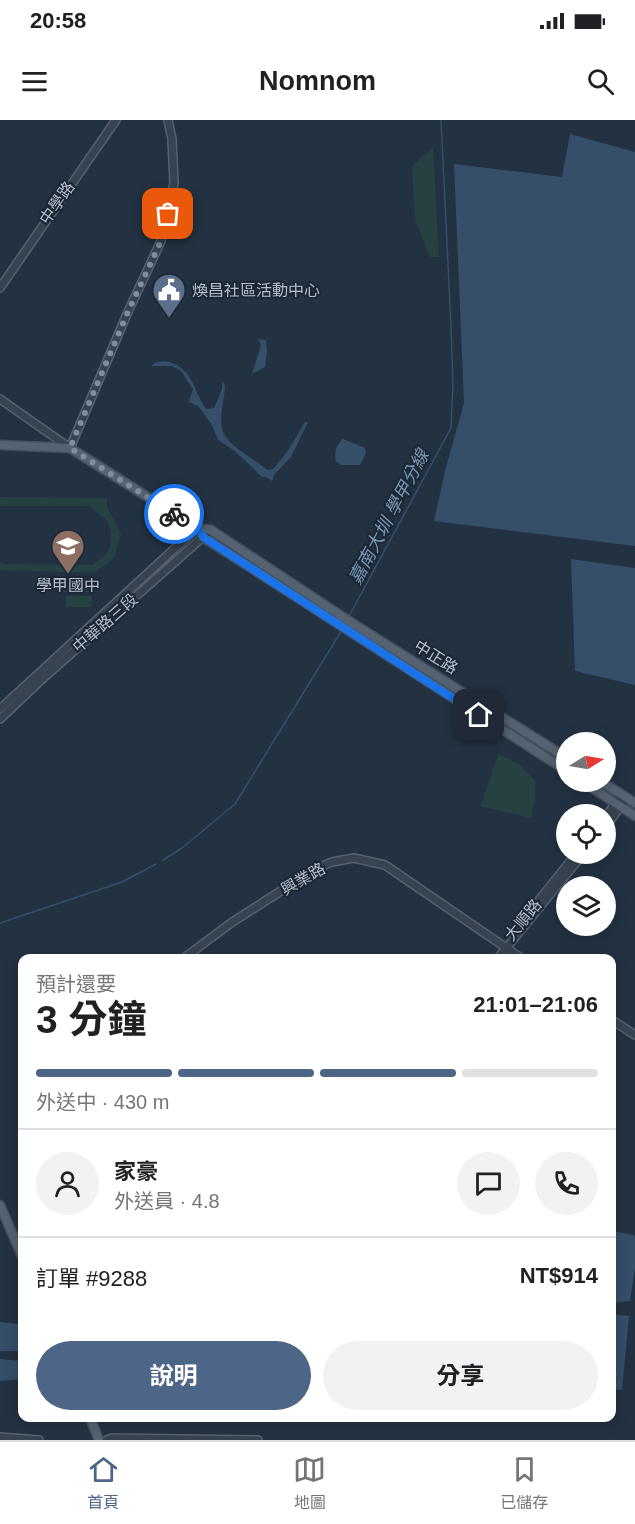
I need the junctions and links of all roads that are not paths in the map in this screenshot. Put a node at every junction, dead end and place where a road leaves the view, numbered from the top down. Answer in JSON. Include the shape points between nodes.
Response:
{"nodes":[{"id":1,"x":116,"y":120,"type":"edge"},
{"id":2,"x":168,"y":120,"type":"edge"},
{"id":3,"x":0,"y":288,"type":"edge"},
{"id":4,"x":0,"y":399,"type":"edge"},
{"id":5,"x":0,"y":445,"type":"edge"},
{"id":6,"x":70,"y":448,"type":"junction"},
{"id":7,"x":197,"y":528,"type":"junction"},
{"id":8,"x":211,"y":530,"type":"junction"},
{"id":9,"x":203,"y":537,"type":"junction"},
{"id":10,"x":344,"y":622,"type":"junction"},
{"id":11,"x":0,"y":709,"type":"edge"},
{"id":12,"x":0,"y":719,"type":"edge"},
{"id":13,"x":556,"y":751,"type":"edge"},
{"id":14,"x":556,"y":764,"type":"edge"},
{"id":15,"x":599,"y":792,"type":"edge"},
{"id":16,"x":628,"y":799,"type":"edge"},
{"id":17,"x":619,"y":805,"type":"junction"},
{"id":18,"x":616,"y":808,"type":"edge"},
{"id":19,"x":616,"y":810,"type":"edge"},
{"id":20,"x":635,"y":816,"type":"edge"},
{"id":21,"x":568,"y":864,"type":"edge"},
{"id":22,"x":575,"y":864,"type":"edge"},
{"id":23,"x":504,"y":947,"type":"junction"},
{"id":24,"x":189,"y":954,"type":"edge"},
{"id":25,"x":496,"y":954,"type":"edge"},
{"id":26,"x":500,"y":954,"type":"edge"},
{"id":27,"x":514,"y":954,"type":"edge"},
{"id":28,"x":616,"y":1023,"type":"edge"},
{"id":29,"x":635,"y":1035,"type":"edge"},
{"id":30,"x":0,"y":1205,"type":"edge"},
{"id":31,"x":18,"y":1238,"type":"edge"},
{"id":32,"x":92,"y":1422,"type":"edge"},
{"id":33,"x":0,"y":1437,"type":"edge"},
{"id":34,"x":39,"y":1440,"type":"edge"},
{"id":35,"x":99,"y":1440,"type":"edge"},
{"id":36,"x":107,"y":1440,"type":"edge"},
{"id":37,"x":258,"y":1440,"type":"edge"}],
"edges":[{"from":1,"to":3,"type":"street","name":"中學路"},
{"from":2,"to":6,"type":"street","via":[[174,183],[161,241]]},
{"from":4,"to":6,"type":"street"},
{"from":5,"to":6,"type":"main road"},
{"from":6,"to":7,"type":"main road"},
{"from":7,"to":8,"type":"main road"},
{"from":7,"to":9,"type":"main road"},
{"from":7,"to":11,"type":"street","name":"中華路三段"},
{"from":8,"to":9,"type":"street","name":"中華路三段"},
{"from":8,"to":10,"type":"main road","name":"中正路"},
{"from":9,"to":10,"type":"main road","name":"中正路"},
{"from":9,"to":12,"type":"street","name":"中華路三段"},
{"from":10,"to":13,"type":"main road","name":"中正路"},
{"from":10,"to":14,"type":"main road","name":"中正路"},
{"from":15,"to":17,"type":"main road"},
{"from":16,"to":17,"type":"street"},
{"from":17,"to":18,"type":"street"},
{"from":17,"to":19,"type":"street"},
{"from":17,"to":20,"type":"main road"},
{"from":21,"to":23,"type":"street","name":"大順路"},
{"from":22,"to":23,"type":"street","name":"大順路"},
{"from":23,"to":24,"type":"street","name":"興業路","via":[[385,865],[354,858],[315,869]]},
{"from":23,"to":25,"type":"street","name":"大順路"},
{"from":23,"to":26,"type":"street","name":"大順路"},
{"from":23,"to":27,"type":"street","name":"興業路"},
{"from":28,"to":29,"type":"street"},
{"from":30,"to":31,"type":"main road"},
{"from":32,"to":35,"type":"main road"},
{"from":33,"to":34,"type":"street"},
{"from":36,"to":37,"type":"street"}]}
